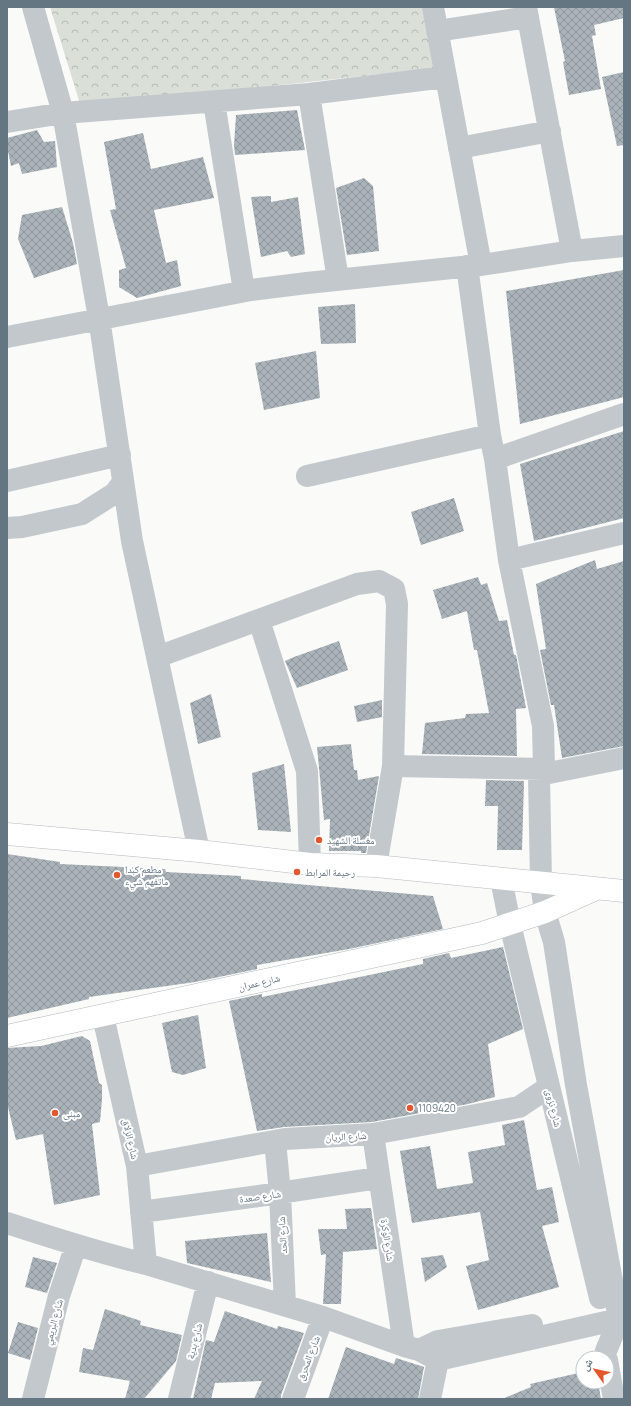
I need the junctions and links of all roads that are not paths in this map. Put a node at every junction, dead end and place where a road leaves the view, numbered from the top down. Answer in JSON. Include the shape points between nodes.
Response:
{"nodes":[{"id":1,"x":33,"y":7,"type":"edge"},
{"id":2,"x":433,"y":7,"type":"edge"},
{"id":3,"x":527,"y":12,"type":"edge"},
{"id":4,"x":437,"y":31,"type":"junction"},
{"id":5,"x":445,"y":77,"type":"junction"},
{"id":6,"x":309,"y":94,"type":"junction"},
{"id":7,"x":214,"y":102,"type":"junction"},
{"id":8,"x":63,"y":113,"type":"junction"},
{"id":9,"x":7,"y":122,"type":"edge"},
{"id":10,"x":550,"y":131,"type":"junction"},
{"id":11,"x":459,"y":148,"type":"junction"},
{"id":12,"x":624,"y":246,"type":"edge"},
{"id":13,"x":572,"y":251,"type":"junction"},
{"id":14,"x":474,"y":266,"type":"junction"},
{"id":15,"x":338,"y":280,"type":"junction"},
{"id":16,"x":244,"y":291,"type":"junction"},
{"id":17,"x":99,"y":318,"type":"junction"},
{"id":18,"x":7,"y":337,"type":"edge"},
{"id":19,"x":624,"y":414,"type":"edge"},
{"id":20,"x":490,"y":436,"type":"junction"},
{"id":21,"x":120,"y":455,"type":"junction"},
{"id":22,"x":495,"y":459,"type":"junction"},
{"id":23,"x":307,"y":476,"type":"dead end"},
{"id":24,"x":7,"y":481,"type":"edge"},
{"id":25,"x":123,"y":482,"type":"junction"},
{"id":26,"x":7,"y":528,"type":"edge"},
{"id":27,"x":624,"y":532,"type":"edge"},
{"id":28,"x":509,"y":560,"type":"junction"},
{"id":29,"x":259,"y":620,"type":"junction"},
{"id":30,"x":157,"y":657,"type":"junction"},
{"id":31,"x":624,"y":758,"type":"edge"},
{"id":32,"x":393,"y":766,"type":"junction"},
{"id":33,"x":542,"y":772,"type":"junction"},
{"id":34,"x":7,"y":834,"type":"edge"},
{"id":35,"x":199,"y":851,"type":"junction"},
{"id":36,"x":310,"y":864,"type":"junction"},
{"id":37,"x":376,"y":866,"type":"junction"},
{"id":38,"x":501,"y":879,"type":"junction"},
{"id":39,"x":541,"y":883,"type":"junction"},
{"id":40,"x":598,"y":889,"type":"junction"},
{"id":41,"x":624,"y":891,"type":"edge"},
{"id":42,"x":545,"y":912,"type":"junction"},
{"id":43,"x":510,"y":924,"type":"junction"},
{"id":44,"x":103,"y":1016,"type":"junction"},
{"id":45,"x":7,"y":1036,"type":"edge"},
{"id":46,"x":549,"y":1087,"type":"junction"},
{"id":47,"x":372,"y":1134,"type":"junction"},
{"id":48,"x":275,"y":1141,"type":"junction"},
{"id":49,"x":137,"y":1166,"type":"junction"},
{"id":50,"x":378,"y":1178,"type":"junction"},
{"id":51,"x":280,"y":1193,"type":"junction"},
{"id":52,"x":141,"y":1212,"type":"junction"},
{"id":53,"x":7,"y":1223,"type":"edge"},
{"id":54,"x":76,"y":1245,"type":"junction"},
{"id":55,"x":146,"y":1264,"type":"junction"},
{"id":56,"x":208,"y":1282,"type":"junction"},
{"id":57,"x":285,"y":1305,"type":"junction"},
{"id":58,"x":617,"y":1310,"type":"edge"},
{"id":59,"x":323,"y":1317,"type":"junction"},
{"id":60,"x":585,"y":1327,"type":"junction"},
{"id":61,"x":425,"y":1349,"type":"junction"},
{"id":62,"x":602,"y":1350,"type":"edge"},
{"id":63,"x":607,"y":1350,"type":"edge"},
{"id":64,"x":33,"y":1399,"type":"edge"},
{"id":65,"x":179,"y":1399,"type":"edge"},
{"id":66,"x":293,"y":1399,"type":"edge"},
{"id":67,"x":430,"y":1399,"type":"edge"}],
"edges":[{"from":1,"to":8,"type":"street"},
{"from":2,"to":4,"type":"street"},
{"from":3,"to":4,"type":"street"},
{"from":3,"to":10,"type":"street"},
{"from":4,"to":5,"type":"street"},
{"from":5,"to":6,"type":"street"},
{"from":5,"to":11,"type":"street"},
{"from":6,"to":7,"type":"street"},
{"from":6,"to":15,"type":"street"},
{"from":7,"to":8,"type":"street"},
{"from":7,"to":16,"type":"street"},
{"from":8,"to":9,"type":"street"},
{"from":8,"to":17,"type":"street"},
{"from":10,"to":11,"type":"street"},
{"from":10,"to":13,"type":"street"},
{"from":11,"to":14,"type":"street"},
{"from":12,"to":13,"type":"street"},
{"from":13,"to":14,"type":"street"},
{"from":14,"to":15,"type":"street"},
{"from":14,"to":20,"type":"street"},
{"from":15,"to":16,"type":"street"},
{"from":16,"to":17,"type":"street"},
{"from":17,"to":18,"type":"street"},
{"from":17,"to":21,"type":"street"},
{"from":19,"to":22,"type":"street"},
{"from":20,"to":22,"type":"street"},
{"from":20,"to":23,"type":"street"},
{"from":21,"to":24,"type":"street"},
{"from":21,"to":25,"type":"street"},
{"from":22,"to":28,"type":"street"},
{"from":25,"to":26,"type":"street","via":[[115,492],[82,514]]},
{"from":25,"to":30,"type":"street","via":[[132,541]]},
{"from":27,"to":28,"type":"street"},
{"from":28,"to":33,"type":"street","via":[[544,726]]},
{"from":29,"to":30,"type":"street"},
{"from":29,"to":32,"type":"street","via":[[357,584],[379,580],[394,589],[397,604]]},
{"from":29,"to":36,"type":"street","via":[[307,771]]},
{"from":30,"to":35,"type":"street"},
{"from":31,"to":33,"type":"street"},
{"from":32,"to":33,"type":"street"},
{"from":32,"to":37,"type":"street"},
{"from":33,"to":39,"type":"street"},
{"from":34,"to":35,"type":"main road"},
{"from":35,"to":36,"type":"main road"},
{"from":36,"to":37,"type":"main road"},
{"from":37,"to":38,"type":"main road"},
{"from":38,"to":39,"type":"main road"},
{"from":38,"to":43,"type":"street","name":"شارع نزوى"},
{"from":39,"to":40,"type":"main road"},
{"from":39,"to":42,"type":"street"},
{"from":40,"to":41,"type":"main road"},
{"from":40,"to":42,"type":"main road","name":"شارع عمران"},
{"from":42,"to":43,"type":"main road","name":"شارع عمران"},
{"from":42,"to":58,"type":"street","via":[[554,942],[576,1085]]},
{"from":43,"to":44,"type":"main road","name":"شارع عمران","via":[[482,933]]},
{"from":43,"to":46,"type":"street","name":"شارع نزوى"},
{"from":44,"to":45,"type":"main road","name":"شارع عمران"},
{"from":44,"to":49,"type":"street","name":"شارع الزلاق"},
{"from":46,"to":47,"type":"street","name":"شارع الريان","via":[[519,1107]]},
{"from":46,"to":58,"type":"street","name":"شارع نزوى"},
{"from":47,"to":48,"type":"street","name":"شارع الريان"},
{"from":47,"to":50,"type":"street","name":"شارع الوكرة"},
{"from":48,"to":49,"type":"street","name":"شارع الريان"},
{"from":48,"to":51,"type":"street","name":"شارع الحد"},
{"from":49,"to":52,"type":"street","name":"شارع الزلاق"},
{"from":50,"to":51,"type":"street","name":"شارع صعدة"},
{"from":50,"to":61,"type":"street","name":"شارع الوكرة"},
{"from":51,"to":52,"type":"street","name":"شارع صعدة"},
{"from":51,"to":57,"type":"street","name":"شارع الحد"},
{"from":52,"to":55,"type":"street","name":"شارع الزلاق"},
{"from":53,"to":54,"type":"street"},
{"from":54,"to":55,"type":"street"},
{"from":54,"to":64,"type":"street","name":"شارع البريمي","via":[[59,1296]]},
{"from":55,"to":56,"type":"street"},
{"from":56,"to":57,"type":"street"},
{"from":56,"to":65,"type":"street","name":"شارع بدية"},
{"from":57,"to":59,"type":"street"},
{"from":58,"to":60,"type":"street"},
{"from":58,"to":61,"type":"street"},
{"from":58,"to":63,"type":"street"},
{"from":59,"to":61,"type":"street"},
{"from":59,"to":66,"type":"street","name":"شارع المحرق"},
{"from":60,"to":61,"type":"street"},
{"from":60,"to":62,"type":"street"},
{"from":61,"to":67,"type":"street"}]}
